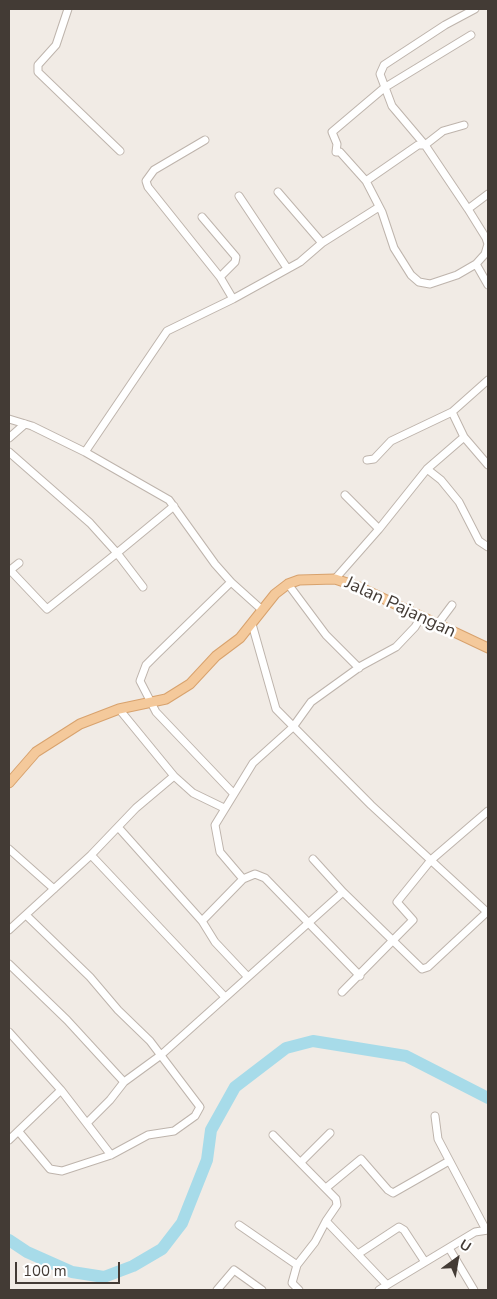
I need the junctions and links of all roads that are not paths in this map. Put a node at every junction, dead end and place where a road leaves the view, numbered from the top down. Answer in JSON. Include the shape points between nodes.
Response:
{"nodes":[{"id":1,"x":68,"y":9,"type":"edge"},
{"id":2,"x":475,"y":9,"type":"edge"},
{"id":3,"x":471,"y":35,"type":"dead end"},
{"id":4,"x":384,"y":88,"type":"junction"},
{"id":5,"x":464,"y":125,"type":"dead end"},
{"id":6,"x":206,"y":140,"type":"dead end"},
{"id":7,"x":425,"y":145,"type":"junction"},
{"id":8,"x":120,"y":151,"type":"dead end"},
{"id":9,"x":366,"y":180,"type":"junction"},
{"id":10,"x":278,"y":192,"type":"dead end"},
{"id":11,"x":488,"y":194,"type":"edge"},
{"id":12,"x":239,"y":196,"type":"dead end"},
{"id":13,"x":379,"y":207,"type":"junction"},
{"id":14,"x":468,"y":209,"type":"junction"},
{"id":15,"x":202,"y":217,"type":"dead end"},
{"id":16,"x":322,"y":243,"type":"junction"},
{"id":17,"x":476,"y":264,"type":"junction"},
{"id":18,"x":287,"y":268,"type":"junction"},
{"id":19,"x":220,"y":277,"type":"junction"},
{"id":20,"x":488,"y":285,"type":"edge"},
{"id":21,"x":233,"y":299,"type":"junction"},
{"id":22,"x":488,"y":380,"type":"edge"},
{"id":23,"x":452,"y":412,"type":"junction"},
{"id":24,"x":9,"y":419,"type":"edge"},
{"id":25,"x":25,"y":424,"type":"junction"},
{"id":26,"x":464,"y":437,"type":"junction"},
{"id":27,"x":9,"y":438,"type":"edge"},
{"id":28,"x":9,"y":452,"type":"edge"},
{"id":29,"x":84,"y":452,"type":"junction"},
{"id":30,"x":367,"y":460,"type":"dead end"},
{"id":31,"x":488,"y":465,"type":"edge"},
{"id":32,"x":427,"y":469,"type":"junction"},
{"id":33,"x":345,"y":495,"type":"dead end"},
{"id":34,"x":174,"y":506,"type":"junction"},
{"id":35,"x":379,"y":529,"type":"junction"},
{"id":36,"x":488,"y":547,"type":"edge"},
{"id":37,"x":117,"y":553,"type":"junction"},
{"id":38,"x":19,"y":562,"type":"dead end"},
{"id":39,"x":10,"y":571,"type":"edge"},
{"id":40,"x":335,"y":579,"type":"junction"},
{"id":41,"x":231,"y":582,"type":"junction"},
{"id":42,"x":288,"y":584,"type":"junction"},
{"id":43,"x":143,"y":587,"type":"dead end"},
{"id":44,"x":452,"y":605,"type":"dead end"},
{"id":45,"x":261,"y":609,"type":"junction"},
{"id":46,"x":421,"y":617,"type":"junction"},
{"id":47,"x":252,"y":624,"type":"junction"},
{"id":48,"x":437,"y":625,"type":"junction"},
{"id":49,"x":488,"y":648,"type":"edge"},
{"id":50,"x":359,"y":668,"type":"junction"},
{"id":51,"x":153,"y":702,"type":"junction"},
{"id":52,"x":119,"y":709,"type":"junction"},
{"id":53,"x":293,"y":727,"type":"junction"},
{"id":54,"x":174,"y":776,"type":"junction"},
{"id":55,"x":9,"y":783,"type":"edge"},
{"id":56,"x":234,"y":793,"type":"junction"},
{"id":57,"x":224,"y":808,"type":"junction"},
{"id":58,"x":487,"y":814,"type":"edge"},
{"id":59,"x":118,"y":827,"type":"junction"},
{"id":60,"x":9,"y":849,"type":"edge"},
{"id":61,"x":91,"y":855,"type":"junction"},
{"id":62,"x":313,"y":859,"type":"dead end"},
{"id":63,"x":431,"y":860,"type":"junction"},
{"id":64,"x":243,"y":879,"type":"junction"},
{"id":65,"x":54,"y":889,"type":"junction"},
{"id":66,"x":343,"y":892,"type":"junction"},
{"id":67,"x":488,"y":912,"type":"edge"},
{"id":68,"x":26,"y":915,"type":"junction"},
{"id":69,"x":202,"y":921,"type":"junction"},
{"id":70,"x":308,"y":924,"type":"junction"},
{"id":71,"x":9,"y":930,"type":"edge"},
{"id":72,"x":393,"y":941,"type":"junction"},
{"id":73,"x":9,"y":964,"type":"edge"},
{"id":74,"x":247,"y":976,"type":"junction"},
{"id":75,"x":360,"y":976,"type":"junction"},
{"id":76,"x":342,"y":992,"type":"dead end"},
{"id":77,"x":225,"y":997,"type":"junction"},
{"id":78,"x":9,"y":1032,"type":"edge"},
{"id":79,"x":161,"y":1055,"type":"junction"},
{"id":80,"x":124,"y":1082,"type":"junction"},
{"id":81,"x":61,"y":1090,"type":"junction"},
{"id":82,"x":435,"y":1116,"type":"dead end"},
{"id":83,"x":87,"y":1123,"type":"junction"},
{"id":84,"x":19,"y":1132,"type":"junction"},
{"id":85,"x":330,"y":1133,"type":"dead end"},
{"id":86,"x":273,"y":1135,"type":"dead end"},
{"id":87,"x":9,"y":1140,"type":"edge"},
{"id":88,"x":111,"y":1155,"type":"junction"},
{"id":89,"x":449,"y":1161,"type":"junction"},
{"id":90,"x":301,"y":1162,"type":"junction"},
{"id":91,"x":326,"y":1188,"type":"junction"},
{"id":92,"x":326,"y":1222,"type":"junction"},
{"id":93,"x":240,"y":1225,"type":"dead end"},
{"id":94,"x":487,"y":1230,"type":"edge"},
{"id":95,"x":449,"y":1248,"type":"junction"},
{"id":96,"x":358,"y":1254,"type":"junction"},
{"id":97,"x":425,"y":1262,"type":"junction"},
{"id":98,"x":297,"y":1266,"type":"junction"},
{"id":99,"x":387,"y":1285,"type":"junction"},
{"id":100,"x":290,"y":1287,"type":"edge"},
{"id":101,"x":217,"y":1290,"type":"edge"},
{"id":102,"x":262,"y":1290,"type":"edge"},
{"id":103,"x":299,"y":1290,"type":"edge"},
{"id":104,"x":379,"y":1290,"type":"edge"},
{"id":105,"x":474,"y":1290,"type":"edge"}],
"edges":[{"from":1,"to":8,"type":"street","via":[[56,44],[38,64],[38,72]]},
{"from":2,"to":4,"type":"street","via":[[384,64],[380,79]]},
{"from":3,"to":4,"type":"street"},
{"from":4,"to":7,"type":"street","via":[[392,106]]},
{"from":4,"to":9,"type":"street","via":[[332,132],[337,144],[336,152],[340,152]]},
{"from":5,"to":7,"type":"street","via":[[443,131]]},
{"from":6,"to":19,"type":"street","via":[[154,170],[146,181]]},
{"from":7,"to":9,"type":"street","via":[[418,146]]},
{"from":7,"to":14,"type":"street"},
{"from":9,"to":13,"type":"street"},
{"from":10,"to":16,"type":"street"},
{"from":11,"to":14,"type":"street"},
{"from":12,"to":18,"type":"street"},
{"from":13,"to":16,"type":"street"},
{"from":13,"to":17,"type":"street","via":[[394,248],[410,275],[419,282],[430,284],[457,275]]},
{"from":14,"to":17,"type":"street","via":[[488,244],[486,254]]},
{"from":15,"to":19,"type":"street","via":[[237,259]]},
{"from":16,"to":18,"type":"street","via":[[300,262]]},
{"from":17,"to":20,"type":"street"},
{"from":18,"to":21,"type":"street"},
{"from":19,"to":21,"type":"street"},
{"from":21,"to":29,"type":"street","via":[[167,332]]},
{"from":22,"to":23,"type":"street"},
{"from":23,"to":26,"type":"street"},
{"from":23,"to":30,"type":"street","via":[[391,441],[374,458]]},
{"from":24,"to":25,"type":"street"},
{"from":25,"to":27,"type":"street"},
{"from":25,"to":29,"type":"street"},
{"from":26,"to":31,"type":"street"},
{"from":26,"to":32,"type":"street"},
{"from":28,"to":37,"type":"street","via":[[90,522]]},
{"from":29,"to":34,"type":"street","via":[[159,493]]},
{"from":32,"to":35,"type":"street"},
{"from":32,"to":36,"type":"street","via":[[442,480],[459,502],[479,541]]},
{"from":33,"to":35,"type":"street"},
{"from":34,"to":37,"type":"street"},
{"from":34,"to":41,"type":"street"},
{"from":35,"to":40,"type":"street"},
{"from":37,"to":39,"type":"street","via":[[47,609]]},
{"from":37,"to":43,"type":"street"},
{"from":38,"to":39,"type":"street"},
{"from":40,"to":42,"type":"main road","name":"Jalan Pajangan","via":[[299,580]]},
{"from":40,"to":46,"type":"main road","name":"Jalan Pajangan"},
{"from":41,"to":45,"type":"street"},
{"from":41,"to":51,"type":"street","via":[[146,665],[140,681]]},
{"from":42,"to":45,"type":"main road","name":"Jalan Pajangan"},
{"from":42,"to":50,"type":"street","via":[[326,635]]},
{"from":44,"to":48,"type":"street"},
{"from":45,"to":47,"type":"main road","name":"Jalan Pajangan"},
{"from":46,"to":48,"type":"main road","name":"Jalan Pajangan"},
{"from":46,"to":50,"type":"street","via":[[415,628],[396,646]]},
{"from":47,"to":51,"type":"main road","name":"Jalan Pajangan","via":[[190,684],[166,699]]},
{"from":47,"to":53,"type":"street","via":[[276,709]]},
{"from":48,"to":49,"type":"main road","name":"Jalan Pajangan"},
{"from":50,"to":53,"type":"street","via":[[311,702]]},
{"from":51,"to":52,"type":"main road","name":"Jalan Pajangan"},
{"from":51,"to":56,"type":"street","via":[[156,712]]},
{"from":52,"to":54,"type":"street"},
{"from":52,"to":55,"type":"main road","name":"Jalan Pajangan","via":[[80,724],[46,745]]},
{"from":53,"to":56,"type":"street","via":[[253,763]]},
{"from":53,"to":63,"type":"street","via":[[371,806]]},
{"from":54,"to":57,"type":"street","via":[[194,793]]},
{"from":54,"to":59,"type":"street"},
{"from":56,"to":57,"type":"street"},
{"from":57,"to":64,"type":"street","via":[[215,825],[217,841],[220,852]]},
{"from":58,"to":63,"type":"street"},
{"from":59,"to":61,"type":"street"},
{"from":59,"to":69,"type":"street"},
{"from":60,"to":65,"type":"street"},
{"from":61,"to":65,"type":"street"},
{"from":61,"to":77,"type":"street"},
{"from":62,"to":66,"type":"street"},
{"from":63,"to":67,"type":"street"},
{"from":63,"to":72,"type":"street","via":[[397,902],[413,920]]},
{"from":64,"to":69,"type":"street"},
{"from":64,"to":70,"type":"street","via":[[251,874],[265,878]]},
{"from":65,"to":68,"type":"street"},
{"from":66,"to":70,"type":"street"},
{"from":66,"to":72,"type":"street"},
{"from":67,"to":72,"type":"street","via":[[424,968],[418,967]]},
{"from":68,"to":71,"type":"street"},
{"from":68,"to":79,"type":"street","via":[[90,976]]},
{"from":69,"to":74,"type":"street","via":[[215,942]]},
{"from":70,"to":74,"type":"street"},
{"from":70,"to":75,"type":"street"},
{"from":72,"to":75,"type":"street"},
{"from":73,"to":80,"type":"street"},
{"from":74,"to":77,"type":"street"},
{"from":75,"to":76,"type":"street"},
{"from":77,"to":79,"type":"street"},
{"from":78,"to":81,"type":"street"},
{"from":79,"to":80,"type":"street"},
{"from":79,"to":88,"type":"street","via":[[200,1110],[176,1130],[148,1135]]},
{"from":80,"to":83,"type":"street"},
{"from":81,"to":83,"type":"street"},
{"from":81,"to":84,"type":"street"},
{"from":82,"to":89,"type":"street","via":[[438,1139]]},
{"from":83,"to":88,"type":"street"},
{"from":84,"to":87,"type":"street"},
{"from":84,"to":88,"type":"street","via":[[54,1171],[75,1168]]},
{"from":85,"to":90,"type":"street"},
{"from":86,"to":90,"type":"street"},
{"from":89,"to":91,"type":"street","via":[[393,1193],[361,1159]]},
{"from":89,"to":94,"type":"street"},
{"from":90,"to":91,"type":"street"},
{"from":91,"to":92,"type":"street","via":[[337,1202]]},
{"from":92,"to":96,"type":"street"},
{"from":92,"to":98,"type":"street"},
{"from":93,"to":98,"type":"street"},
{"from":94,"to":95,"type":"street","via":[[475,1232]]},
{"from":95,"to":97,"type":"street"},
{"from":95,"to":105,"type":"street"},
{"from":96,"to":97,"type":"street","via":[[399,1227]]},
{"from":96,"to":99,"type":"street"},
{"from":97,"to":99,"type":"street"},
{"from":98,"to":100,"type":"street"},
{"from":99,"to":104,"type":"street"},
{"from":100,"to":103,"type":"street"},
{"from":101,"to":102,"type":"street","via":[[234,1270]]}]}
